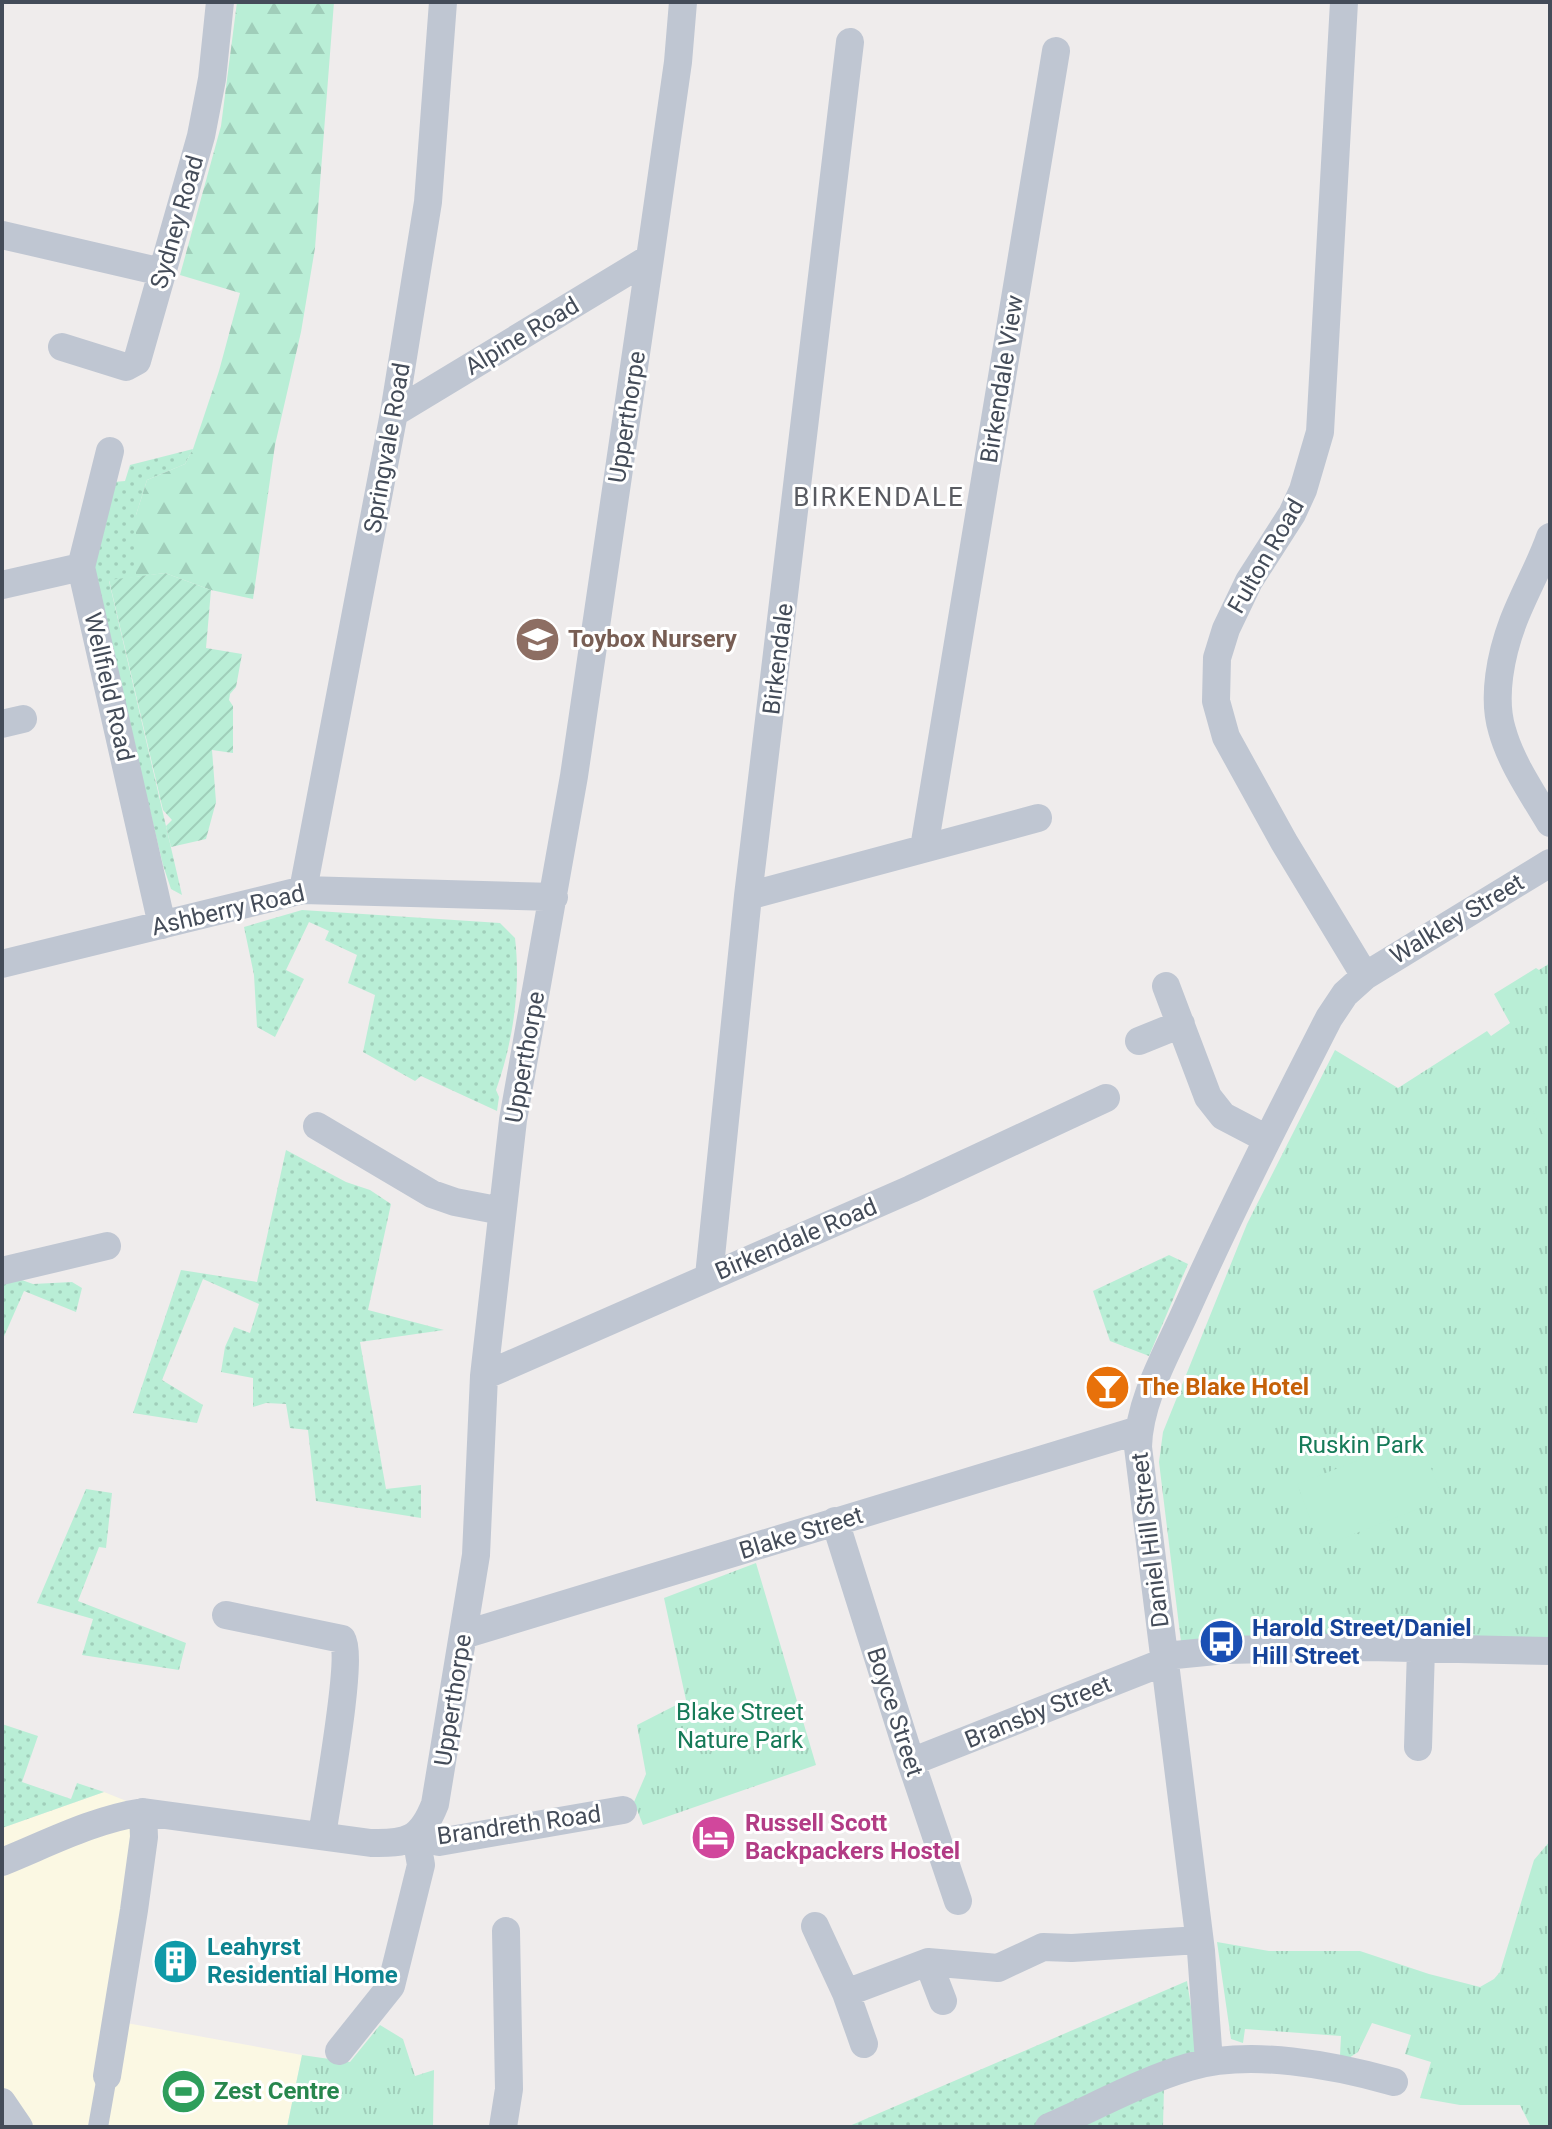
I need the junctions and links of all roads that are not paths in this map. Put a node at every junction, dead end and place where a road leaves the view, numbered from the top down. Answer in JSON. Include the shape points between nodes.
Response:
{"nodes":[{"id":1,"x":220,"y":2,"type":"edge"},
{"id":2,"x":443,"y":2,"type":"edge"},
{"id":3,"x":683,"y":2,"type":"edge"},
{"id":4,"x":1344,"y":2,"type":"edge"},
{"id":5,"x":850,"y":42,"type":"dead end"},
{"id":6,"x":1056,"y":51,"type":"dead end"},
{"id":7,"x":2,"y":235,"type":"edge"},
{"id":8,"x":650,"y":258,"type":"junction"},
{"id":9,"x":162,"y":272,"type":"junction"},
{"id":10,"x":62,"y":347,"type":"dead end"},
{"id":11,"x":394,"y":413,"type":"junction"},
{"id":12,"x":110,"y":451,"type":"dead end"},
{"id":13,"x":1550,"y":537,"type":"edge"},
{"id":14,"x":81,"y":567,"type":"junction"},
{"id":15,"x":2,"y":585,"type":"edge"},
{"id":16,"x":1038,"y":818,"type":"dead end"},
{"id":17,"x":1550,"y":823,"type":"edge"},
{"id":18,"x":924,"y":848,"type":"junction"},
{"id":19,"x":1550,"y":863,"type":"edge"},
{"id":20,"x":303,"y":890,"type":"junction"},
{"id":21,"x":748,"y":896,"type":"junction"},
{"id":22,"x":554,"y":897,"type":"junction"},
{"id":23,"x":162,"y":925,"type":"junction"},
{"id":24,"x":2,"y":964,"type":"edge"},
{"id":25,"x":1365,"y":976,"type":"junction"},
{"id":26,"x":1166,"y":986,"type":"dead end"},
{"id":27,"x":1181,"y":1024,"type":"junction"},
{"id":28,"x":1139,"y":1041,"type":"dead end"},
{"id":29,"x":1106,"y":1098,"type":"dead end"},
{"id":30,"x":317,"y":1126,"type":"dead end"},
{"id":31,"x":1267,"y":1139,"type":"junction"},
{"id":32,"x":502,"y":1211,"type":"junction"},
{"id":33,"x":107,"y":1246,"type":"dead end"},
{"id":34,"x":2,"y":1271,"type":"edge"},
{"id":35,"x":709,"y":1276,"type":"junction"},
{"id":36,"x":484,"y":1376,"type":"junction"},
{"id":37,"x":1139,"y":1430,"type":"junction"},
{"id":38,"x":835,"y":1521,"type":"junction"},
{"id":39,"x":226,"y":1615,"type":"dead end"},
{"id":40,"x":463,"y":1635,"type":"junction"},
{"id":41,"x":1421,"y":1649,"type":"junction"},
{"id":42,"x":1550,"y":1651,"type":"edge"},
{"id":43,"x":1164,"y":1662,"type":"junction"},
{"id":44,"x":1418,"y":1747,"type":"dead end"},
{"id":45,"x":911,"y":1762,"type":"junction"},
{"id":46,"x":623,"y":1810,"type":"dead end"},
{"id":47,"x":143,"y":1812,"type":"junction"},
{"id":48,"x":322,"y":1836,"type":"junction"},
{"id":49,"x":416,"y":1836,"type":"junction"},
{"id":50,"x":2,"y":1862,"type":"edge"},
{"id":51,"x":958,"y":1901,"type":"dead end"},
{"id":52,"x":815,"y":1926,"type":"dead end"},
{"id":53,"x":506,"y":1931,"type":"dead end"},
{"id":54,"x":1199,"y":1940,"type":"junction"},
{"id":55,"x":928,"y":1962,"type":"junction"},
{"id":56,"x":846,"y":1993,"type":"junction"},
{"id":57,"x":943,"y":2001,"type":"dead end"},
{"id":58,"x":864,"y":2044,"type":"dead end"},
{"id":59,"x":339,"y":2051,"type":"dead end"},
{"id":60,"x":1209,"y":2062,"type":"junction"},
{"id":61,"x":107,"y":2076,"type":"joint"},
{"id":62,"x":1394,"y":2082,"type":"dead end"},
{"id":63,"x":2,"y":2102,"type":"edge"},
{"id":64,"x":19,"y":2127,"type":"edge"},
{"id":65,"x":98,"y":2127,"type":"edge"},
{"id":66,"x":503,"y":2127,"type":"edge"},
{"id":67,"x":1049,"y":2127,"type":"edge"}],
"edges":[{"from":1,"to":9,"type":"street","name":"Sydney Road","via":[[201,136]]},
{"from":2,"to":11,"type":"street","name":"Springvale Road","via":[[428,202]]},
{"from":3,"to":8,"type":"street","name":"Upperthorpe"},
{"from":4,"to":25,"type":"street","name":"Fulton Road","via":[[1320,432],[1292,514],[1226,629],[1217,658],[1216,701],[1226,737]]},
{"from":5,"to":21,"type":"street","name":"Birkendale"},
{"from":6,"to":18,"type":"street","name":"Birkendale View"},
{"from":7,"to":9,"type":"street"},
{"from":8,"to":11,"type":"street","name":"Alpine Road"},
{"from":8,"to":22,"type":"street","name":"Upperthorpe"},
{"from":9,"to":10,"type":"street","name":"Sydney Road","via":[[134,365]]},
{"from":11,"to":20,"type":"street","name":"Springvale Road"},
{"from":12,"to":14,"type":"street","name":"Wellfield Road"},
{"from":13,"to":17,"type":"street","via":[[1508,639],[1498,694],[1501,729]]},
{"from":14,"to":15,"type":"street"},
{"from":14,"to":23,"type":"street","name":"Wellfield Road"},
{"from":16,"to":18,"type":"street"},
{"from":18,"to":21,"type":"street"},
{"from":19,"to":25,"type":"street","name":"Walkley Street"},
{"from":20,"to":22,"type":"street","name":"Ashberry Road"},
{"from":20,"to":23,"type":"street","name":"Ashberry Road"},
{"from":21,"to":35,"type":"street","name":"Birkendale"},
{"from":22,"to":32,"type":"street","name":"Upperthorpe","via":[[513,1120]]},
{"from":23,"to":24,"type":"street","name":"Ashberry Road"},
{"from":25,"to":31,"type":"street","name":"Daniel Hill Street","via":[[1329,1018]]},
{"from":26,"to":27,"type":"street"},
{"from":27,"to":28,"type":"street"},
{"from":27,"to":31,"type":"street","via":[[1208,1097],[1223,1116]]},
{"from":29,"to":35,"type":"street","name":"Birkendale Road"},
{"from":30,"to":32,"type":"street","via":[[432,1194]]},
{"from":31,"to":37,"type":"street","name":"Daniel Hill Street","via":[[1160,1369]]},
{"from":32,"to":36,"type":"street","name":"Upperthorpe"},
{"from":33,"to":34,"type":"street"},
{"from":35,"to":36,"type":"street","name":"Birkendale Road"},
{"from":36,"to":40,"type":"street","name":"Upperthorpe","via":[[476,1555]]},
{"from":37,"to":38,"type":"street","name":"Blake Street"},
{"from":37,"to":43,"type":"street","name":"Daniel Hill Street"},
{"from":38,"to":40,"type":"street","name":"Blake Street"},
{"from":38,"to":45,"type":"street","name":"Boyce Street"},
{"from":39,"to":48,"type":"street","via":[[342,1639],[346,1646]]},
{"from":40,"to":49,"type":"street","name":"Upperthorpe","via":[[439,1786],[428,1821]]},
{"from":41,"to":42,"type":"street","name":"Bransby Street"},
{"from":41,"to":43,"type":"street","name":"Bransby Street","via":[[1226,1650],[1175,1655]]},
{"from":41,"to":44,"type":"street"},
{"from":43,"to":45,"type":"street","name":"Bransby Street"},
{"from":43,"to":54,"type":"street","name":"Daniel Hill Street"},
{"from":45,"to":51,"type":"street","name":"Boyce Street"},
{"from":46,"to":49,"type":"street","name":"Brandreth Road","via":[[439,1842]]},
{"from":47,"to":48,"type":"street"},
{"from":47,"to":50,"type":"street","via":[[80,1828]]},
{"from":47,"to":61,"type":"street","via":[[142,1852]]},
{"from":48,"to":49,"type":"street","via":[[397,1843]]},
{"from":49,"to":59,"type":"street","via":[[421,1865],[391,1986]]},
{"from":52,"to":56,"type":"street"},
{"from":53,"to":66,"type":"street","via":[[509,2089]]},
{"from":54,"to":55,"type":"street","via":[[1043,1947],[998,1968]]},
{"from":54,"to":60,"type":"street","name":"Daniel Hill Street"},
{"from":55,"to":56,"type":"street"},
{"from":55,"to":57,"type":"street"},
{"from":56,"to":58,"type":"street"},
{"from":60,"to":62,"type":"street","via":[[1299,2062]]},
{"from":60,"to":67,"type":"street"},
{"from":61,"to":65,"type":"street"},
{"from":63,"to":64,"type":"street"}]}
